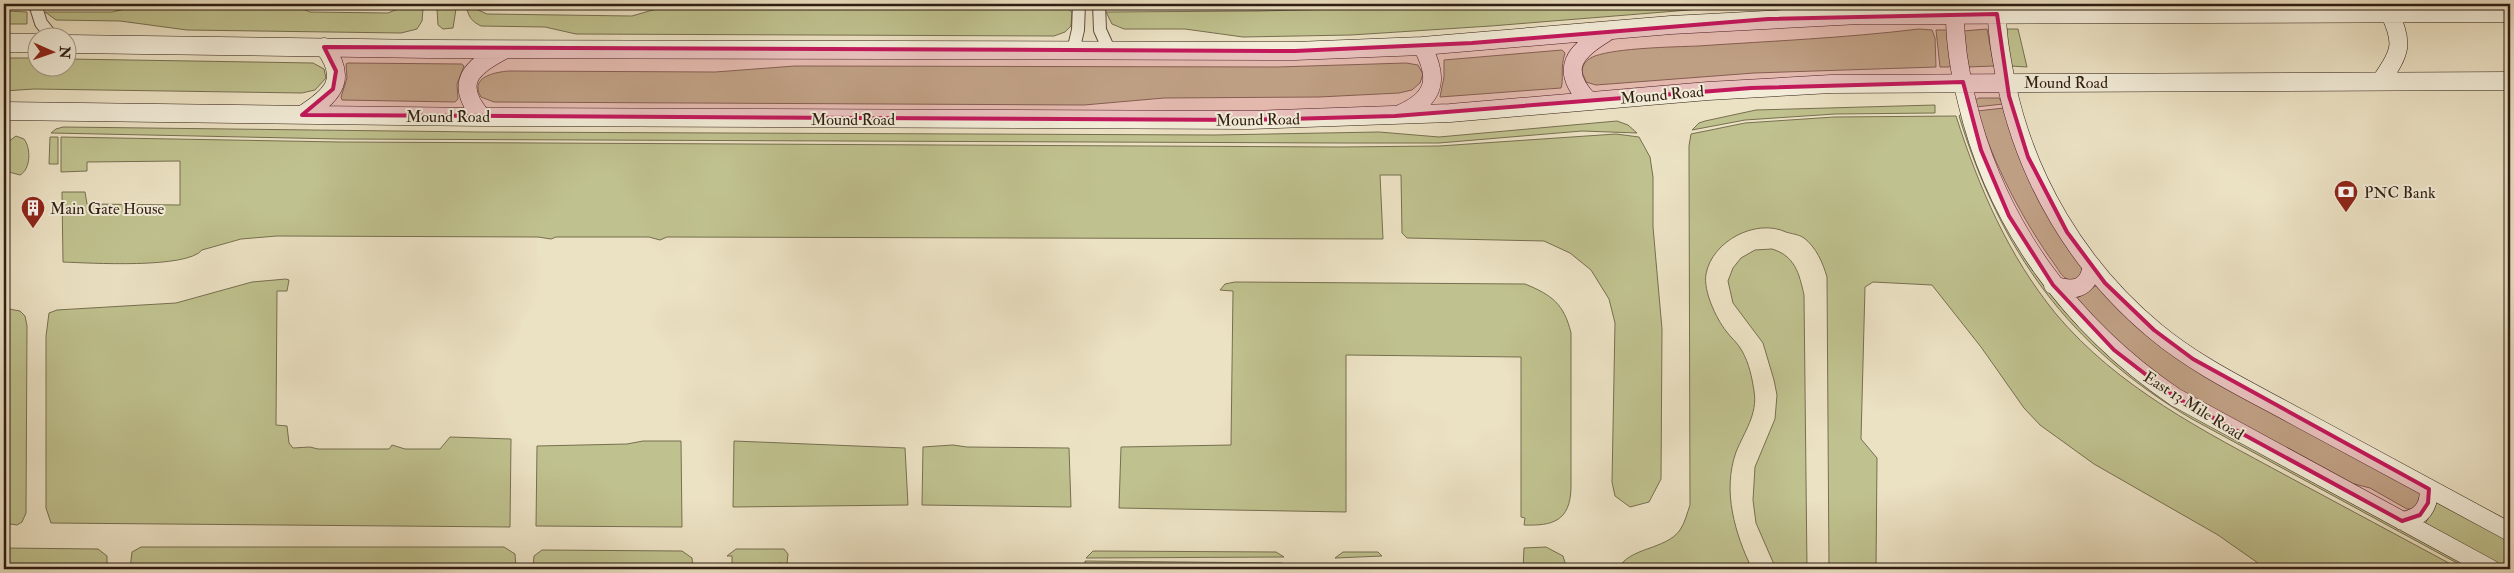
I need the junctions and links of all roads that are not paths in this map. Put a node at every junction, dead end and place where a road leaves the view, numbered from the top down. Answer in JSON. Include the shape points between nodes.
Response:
{"nodes":[{"id":1,"x":35,"y":4,"type":"edge"},
{"id":2,"x":1079,"y":4,"type":"edge"},
{"id":3,"x":1099,"y":4,"type":"edge"},
{"id":4,"x":1955,"y":9,"type":"edge"},
{"id":5,"x":1997,"y":9,"type":"edge"},
{"id":6,"x":2510,"y":13,"type":"edge"},
{"id":7,"x":2390,"y":14,"type":"junction"},
{"id":8,"x":45,"y":28,"type":"edge"},
{"id":9,"x":1610,"y":30,"type":"junction"},
{"id":10,"x":4,"y":43,"type":"edge"},
{"id":11,"x":28,"y":43,"type":"edge"},
{"id":12,"x":78,"y":44,"type":"edge"},
{"id":13,"x":1422,"y":46,"type":"junction"},
{"id":14,"x":324,"y":47,"type":"junction"},
{"id":15,"x":507,"y":49,"type":"junction"},
{"id":16,"x":1073,"y":51,"type":"junction"},
{"id":17,"x":1110,"y":52,"type":"junction"},
{"id":18,"x":2381,"y":81,"type":"junction"},
{"id":19,"x":1963,"y":82,"type":"junction"},
{"id":20,"x":2006,"y":82,"type":"junction"},
{"id":21,"x":2510,"y":82,"type":"edge"},
{"id":22,"x":1589,"y":101,"type":"junction"},
{"id":23,"x":4,"y":111,"type":"edge"},
{"id":24,"x":302,"y":115,"type":"junction"},
{"id":25,"x":1395,"y":116,"type":"junction"},
{"id":26,"x":482,"y":117,"type":"junction"},
{"id":27,"x":2092,"y":266,"type":"junction"},
{"id":28,"x":2053,"y":284,"type":"junction"},
{"id":29,"x":2429,"y":489,"type":"junction"},
{"id":30,"x":2402,"y":521,"type":"junction"},
{"id":31,"x":2510,"y":532,"type":"edge"},
{"id":32,"x":2491,"y":569,"type":"edge"}],
"edges":[{"from":1,"to":8,"type":"street"},
{"from":2,"to":16,"type":"street"},
{"from":3,"to":17,"type":"street","via":[[1100,30]]},
{"from":4,"to":5,"type":"main road"},
{"from":4,"to":9,"type":"main road"},
{"from":4,"to":19,"type":"main road","name":"East 13 Mile Road","via":[[1956,46]]},
{"from":5,"to":7,"type":"main road"},
{"from":5,"to":20,"type":"main road"},
{"from":6,"to":7,"type":"main road"},
{"from":7,"to":18,"type":"main road","via":[[2400,43],[2395,59]]},
{"from":9,"to":13,"type":"main road"},
{"from":9,"to":22,"type":"main road","via":[[1581,51],[1572,67],[1576,86]]},
{"from":10,"to":11,"type":"main road"},
{"from":12,"to":14,"type":"main road"},
{"from":13,"to":17,"type":"main road","via":[[1295,52]]},
{"from":13,"to":25,"type":"main road","via":[[1433,69],[1432,87],[1421,102]]},
{"from":14,"to":15,"type":"main road"},
{"from":14,"to":24,"type":"main road","via":[[336,71],[333,88],[321,102]]},
{"from":15,"to":16,"type":"main road"},
{"from":15,"to":26,"type":"main road","via":[[484,61],[470,76],[469,97]]},
{"from":16,"to":17,"type":"main road"},
{"from":18,"to":20,"type":"main road","name":"Mound Road"},
{"from":18,"to":21,"type":"main road","name":"Mound Road"},
{"from":19,"to":20,"type":"main road","name":"Mound Road"},
{"from":19,"to":22,"type":"main road","name":"Mound Road","via":[[1775,86]]},
{"from":19,"to":28,"type":"main road","name":"East 13 Mile Road","via":[[1978,144],[2003,204]]},
{"from":20,"to":27,"type":"main road","via":[[2016,124],[2037,178],[2067,232]]},
{"from":22,"to":25,"type":"main road","name":"Mound Road"},
{"from":23,"to":24,"type":"main road","name":"Mound Road"},
{"from":24,"to":26,"type":"main road","name":"Mound Road"},
{"from":25,"to":26,"type":"main road","name":"Mound Road","via":[[1248,120]]},
{"from":27,"to":28,"type":"main road","via":[[2088,280],[2080,288],[2065,289]]},
{"from":27,"to":29,"type":"main road","via":[[2135,313],[2193,359]]},
{"from":28,"to":30,"type":"main road","name":"East 13 Mile Road","via":[[2114,350],[2175,397]]},
{"from":29,"to":30,"type":"main road","via":[[2424,510],[2412,519]]},
{"from":29,"to":31,"type":"main road"},
{"from":30,"to":32,"type":"main road","name":"East 13 Mile Road"}]}
